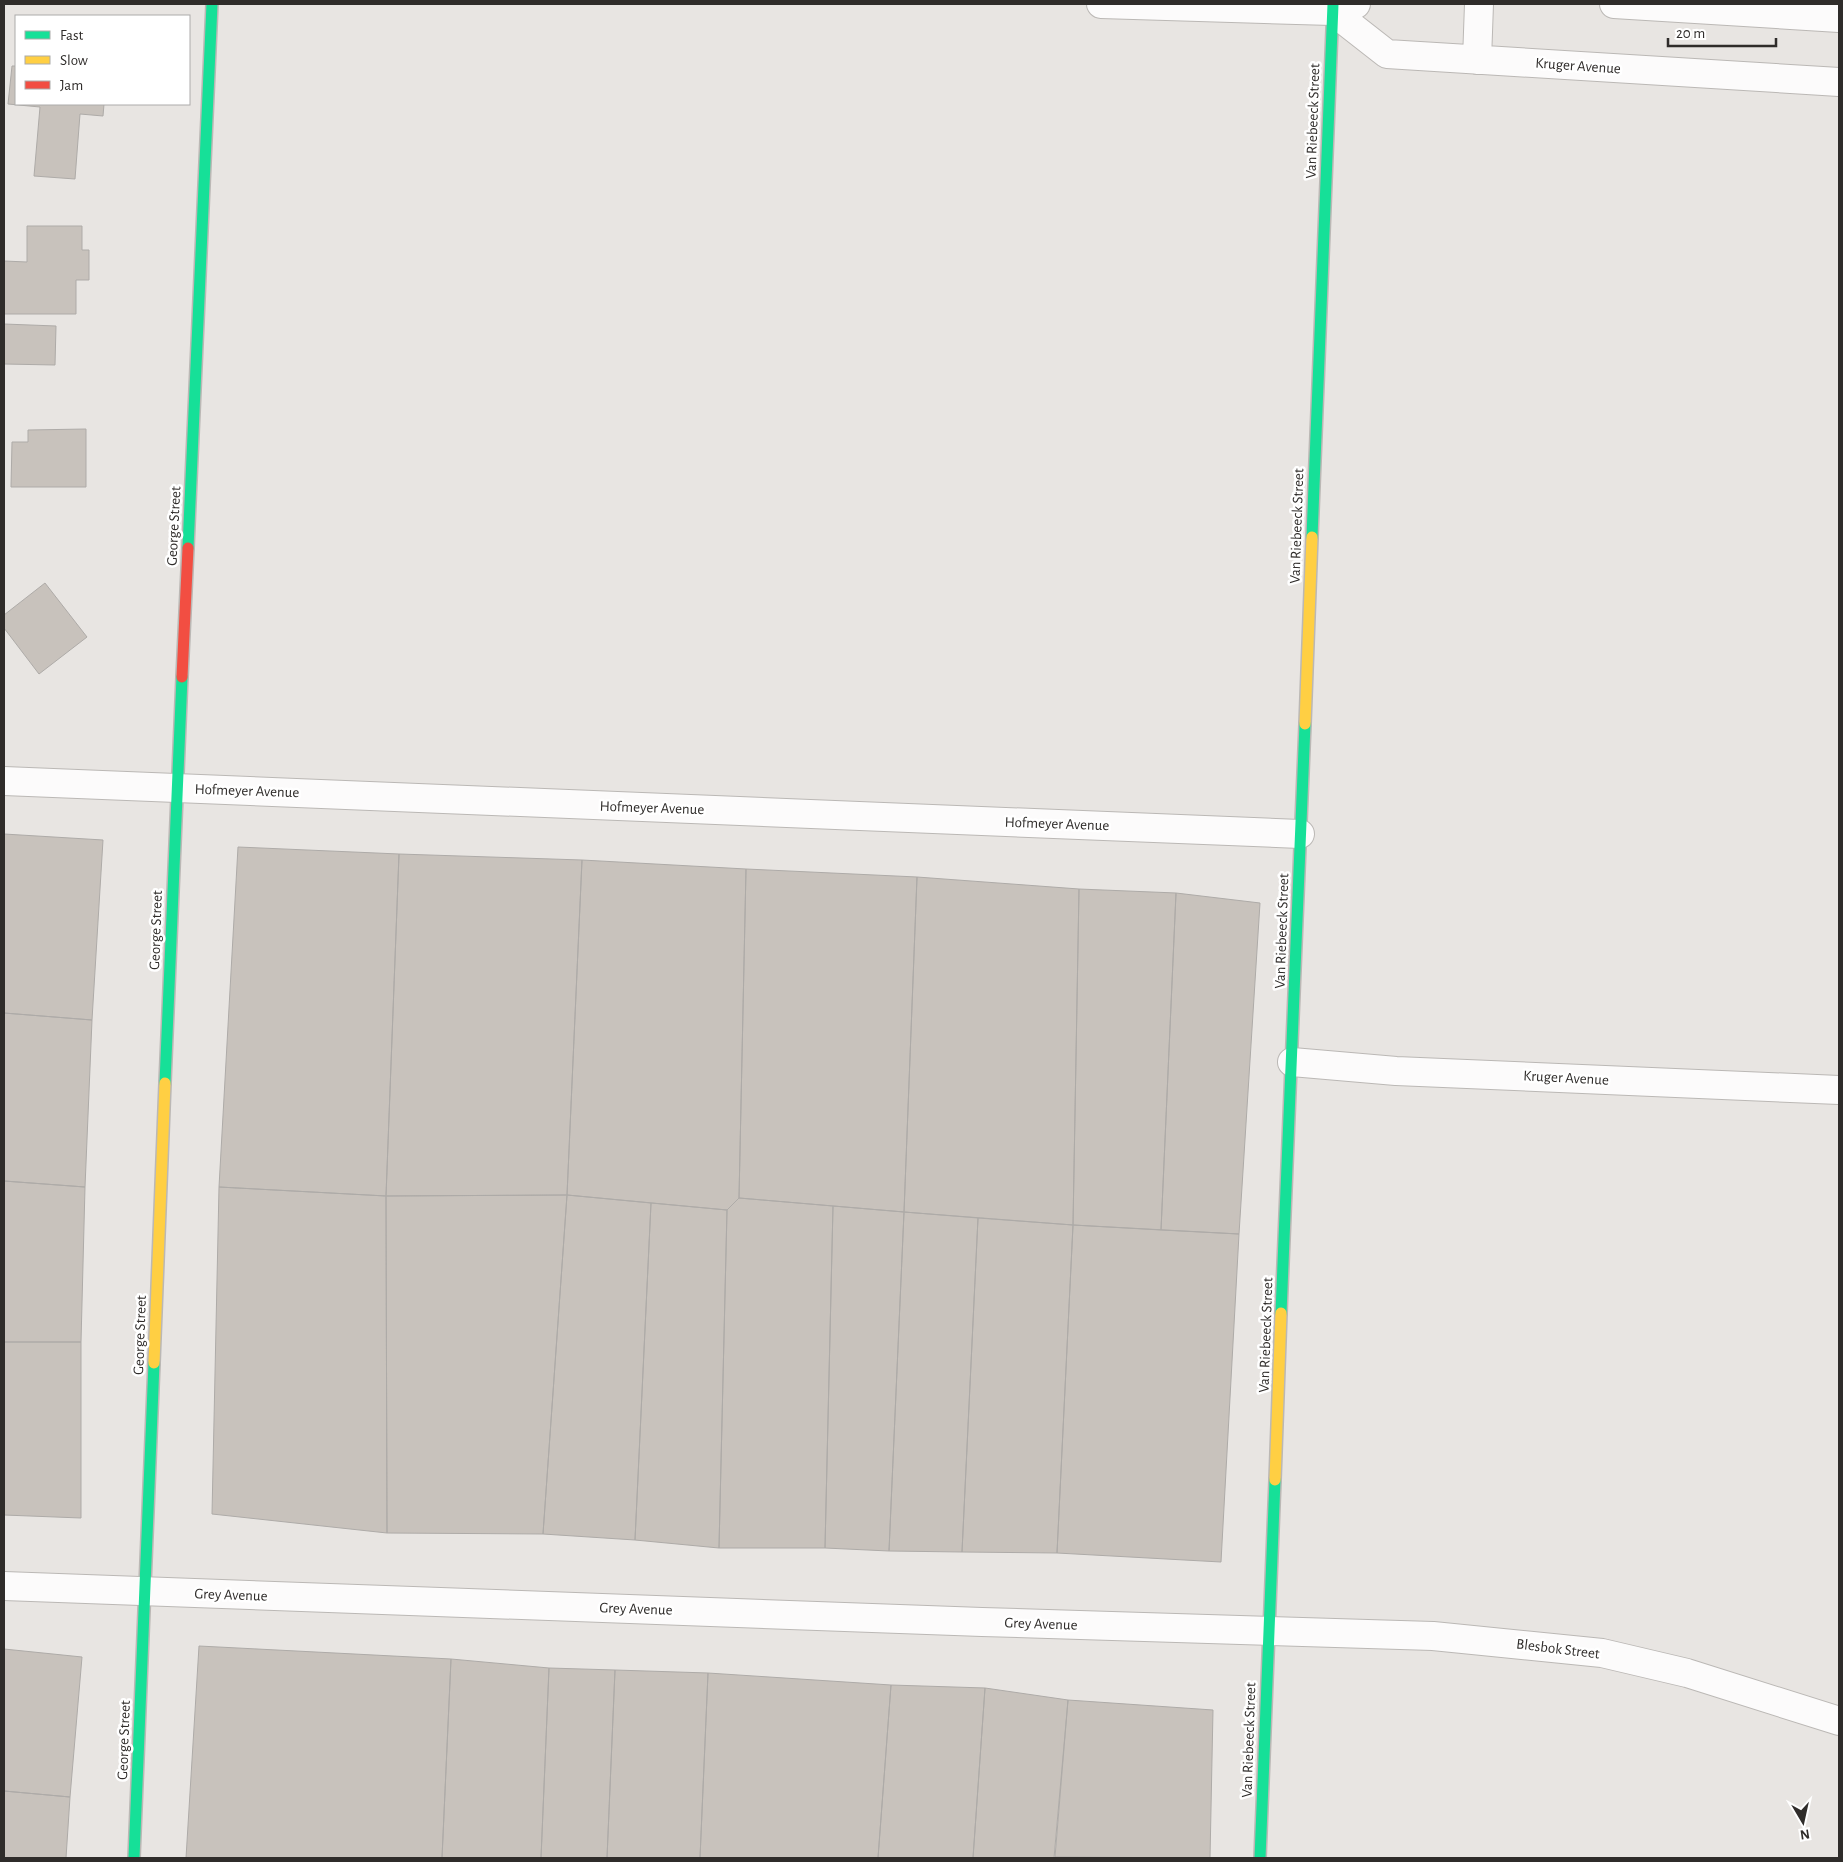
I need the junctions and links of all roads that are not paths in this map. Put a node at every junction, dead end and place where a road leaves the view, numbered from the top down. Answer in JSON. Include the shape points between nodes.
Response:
{"nodes":[{"id":1,"x":212,"y":4,"type":"edge"},
{"id":2,"x":1101,"y":4,"type":"edge"},
{"id":3,"x":1479,"y":4,"type":"edge"},
{"id":4,"x":1614,"y":4,"type":"edge"},
{"id":5,"x":1340,"y":6,"type":"edge"},
{"id":6,"x":1839,"y":18,"type":"edge"},
{"id":7,"x":1477,"y":60,"type":"junction"},
{"id":8,"x":1839,"y":82,"type":"edge"},
{"id":9,"x":4,"y":780,"type":"edge"},
{"id":10,"x":177,"y":788,"type":"junction"},
{"id":11,"x":1300,"y":834,"type":"junction"},
{"id":12,"x":1292,"y":1062,"type":"junction"},
{"id":13,"x":1839,"y":1090,"type":"edge"},
{"id":14,"x":4,"y":1586,"type":"edge"},
{"id":15,"x":144,"y":1592,"type":"junction"},
{"id":16,"x":1269,"y":1630,"type":"junction"},
{"id":17,"x":1839,"y":1721,"type":"edge"},
{"id":18,"x":134,"y":1858,"type":"edge"},
{"id":19,"x":1260,"y":1858,"type":"edge"}],
"edges":[{"from":1,"to":10,"type":"street","name":"George Street"},
{"from":2,"to":5,"type":"street"},
{"from":3,"to":7,"type":"street"},
{"from":4,"to":6,"type":"street"},
{"from":5,"to":7,"type":"street","name":"Kruger Avenue","via":[[1387,54]]},
{"from":5,"to":11,"type":"street","name":"Van Riebeeck Street"},
{"from":7,"to":8,"type":"street","name":"Kruger Avenue"},
{"from":9,"to":10,"type":"street","name":"Hofmeyer Avenue"},
{"from":10,"to":11,"type":"street","name":"Hofmeyer Avenue"},
{"from":10,"to":15,"type":"street","name":"George Street"},
{"from":11,"to":12,"type":"street","name":"Van Riebeeck Street"},
{"from":12,"to":13,"type":"street","name":"Kruger Avenue","via":[[1396,1070]]},
{"from":12,"to":16,"type":"street","name":"Van Riebeeck Street"},
{"from":14,"to":15,"type":"street","name":"Grey Avenue"},
{"from":15,"to":16,"type":"street","name":"Grey Avenue"},
{"from":15,"to":18,"type":"street","name":"George Street"},
{"from":16,"to":17,"type":"street","name":"Blesbok Street","via":[[1433,1636],[1602,1653],[1687,1673]]},
{"from":16,"to":19,"type":"street","name":"Van Riebeeck Street"}]}
